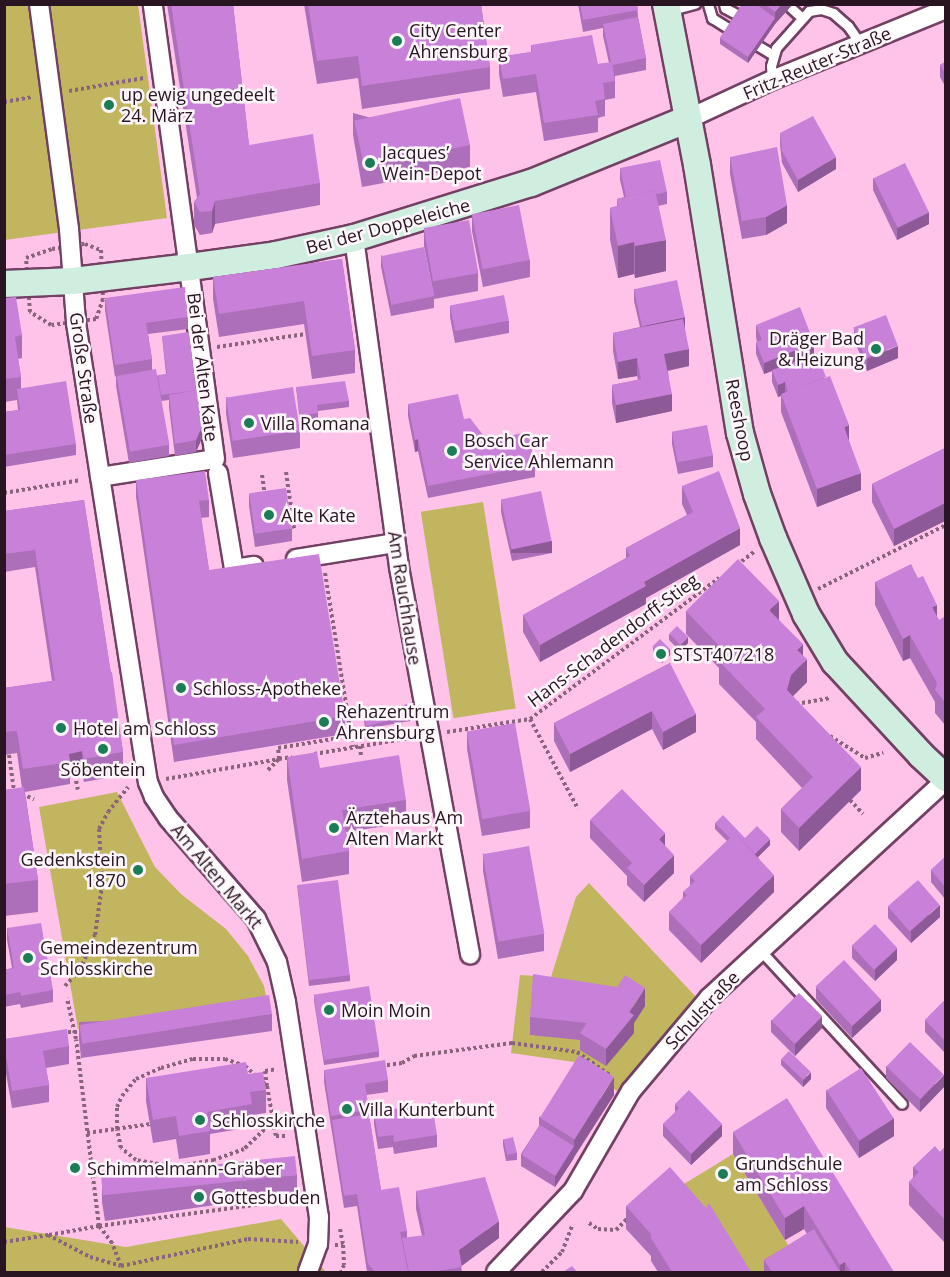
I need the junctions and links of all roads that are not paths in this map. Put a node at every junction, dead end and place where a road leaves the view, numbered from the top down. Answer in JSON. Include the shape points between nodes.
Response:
{"nodes":[{"id":1,"x":39,"y":4,"type":"edge"},
{"id":2,"x":153,"y":4,"type":"edge"},
{"id":3,"x":695,"y":4,"type":"edge"},
{"id":4,"x":708,"y":4,"type":"edge"},
{"id":5,"x":724,"y":4,"type":"edge"},
{"id":6,"x":666,"y":8,"type":"edge"},
{"id":7,"x":791,"y":8,"type":"dead end"},
{"id":8,"x":945,"y":9,"type":"edge"},
{"id":9,"x":801,"y":16,"type":"junction"},
{"id":10,"x":752,"y":23,"type":"edge"},
{"id":11,"x":771,"y":33,"type":"edge"},
{"id":12,"x":781,"y":40,"type":"junction"},
{"id":13,"x":860,"y":43,"type":"junction"},
{"id":14,"x":773,"y":55,"type":"junction"},
{"id":15,"x":772,"y":80,"type":"junction"},
{"id":16,"x":688,"y":118,"type":"junction"},
{"id":17,"x":354,"y":238,"type":"junction"},
{"id":18,"x":190,"y":267,"type":"junction"},
{"id":19,"x":73,"y":281,"type":"junction"},
{"id":20,"x":4,"y":284,"type":"edge"},
{"id":21,"x":218,"y":473,"type":"dead end"},
{"id":22,"x":100,"y":477,"type":"junction"},
{"id":23,"x":395,"y":543,"type":"junction"},
{"id":24,"x":139,"y":730,"type":"joint"},
{"id":25,"x":945,"y":779,"type":"edge"},
{"id":26,"x":760,"y":950,"type":"junction"},
{"id":27,"x":470,"y":955,"type":"dead end"},
{"id":28,"x":902,"y":1104,"type":"dead end"},
{"id":29,"x":308,"y":1272,"type":"edge"},
{"id":30,"x":496,"y":1272,"type":"edge"}],
"edges":[{"from":1,"to":19,"type":"street","name":"Große Straße"},
{"from":2,"to":18,"type":"street"},
{"from":3,"to":6,"type":"lane"},
{"from":4,"to":14,"type":"lane","via":[[712,18]]},
{"from":5,"to":10,"type":"lane"},
{"from":6,"to":16,"type":"street","name":"Reeshoop"},
{"from":7,"to":9,"type":"lane"},
{"from":8,"to":13,"type":"street","name":"Fritz-Reuter-Straße"},
{"from":9,"to":12,"type":"lane"},
{"from":9,"to":13,"type":"lane","via":[[821,9],[833,13]]},
{"from":11,"to":12,"type":"lane"},
{"from":12,"to":14,"type":"lane"},
{"from":13,"to":15,"type":"street","name":"Fritz-Reuter-Straße"},
{"from":14,"to":15,"type":"lane"},
{"from":15,"to":16,"type":"street","name":"Fritz-Reuter-Straße"},
{"from":16,"to":17,"type":"street","name":"Bei der Doppeleiche","via":[[531,183]]},
{"from":16,"to":25,"type":"street","name":"Reeshoop","via":[[740,433],[772,538],[798,599],[836,662]]},
{"from":17,"to":18,"type":"street","name":"Bei der Doppeleiche","via":[[276,255]]},
{"from":17,"to":23,"type":"street","name":"Am Rauchhause"},
{"from":18,"to":19,"type":"street","name":"Bei der Doppeleiche"},
{"from":18,"to":22,"type":"street","name":"Bei der Alten Kate","via":[[215,459]]},
{"from":19,"to":20,"type":"street","name":"Bei der Doppeleiche"},
{"from":19,"to":22,"type":"street","name":"Große Straße"},
{"from":21,"to":23,"type":"street","via":[[234,569]]},
{"from":22,"to":24,"type":"street","name":"Große Straße"},
{"from":23,"to":27,"type":"street","name":"Am Rauchhause"},
{"from":24,"to":29,"type":"street","name":"Am Alten Markt","via":[[139,783],[256,919],[277,962],[317,1197],[318,1244]]},
{"from":25,"to":26,"type":"street","name":"Schulstraße"},
{"from":26,"to":28,"type":"lane"},
{"from":26,"to":30,"type":"street","name":"Schulstraße","via":[[709,998],[651,1065],[631,1091],[573,1191]]}]}
